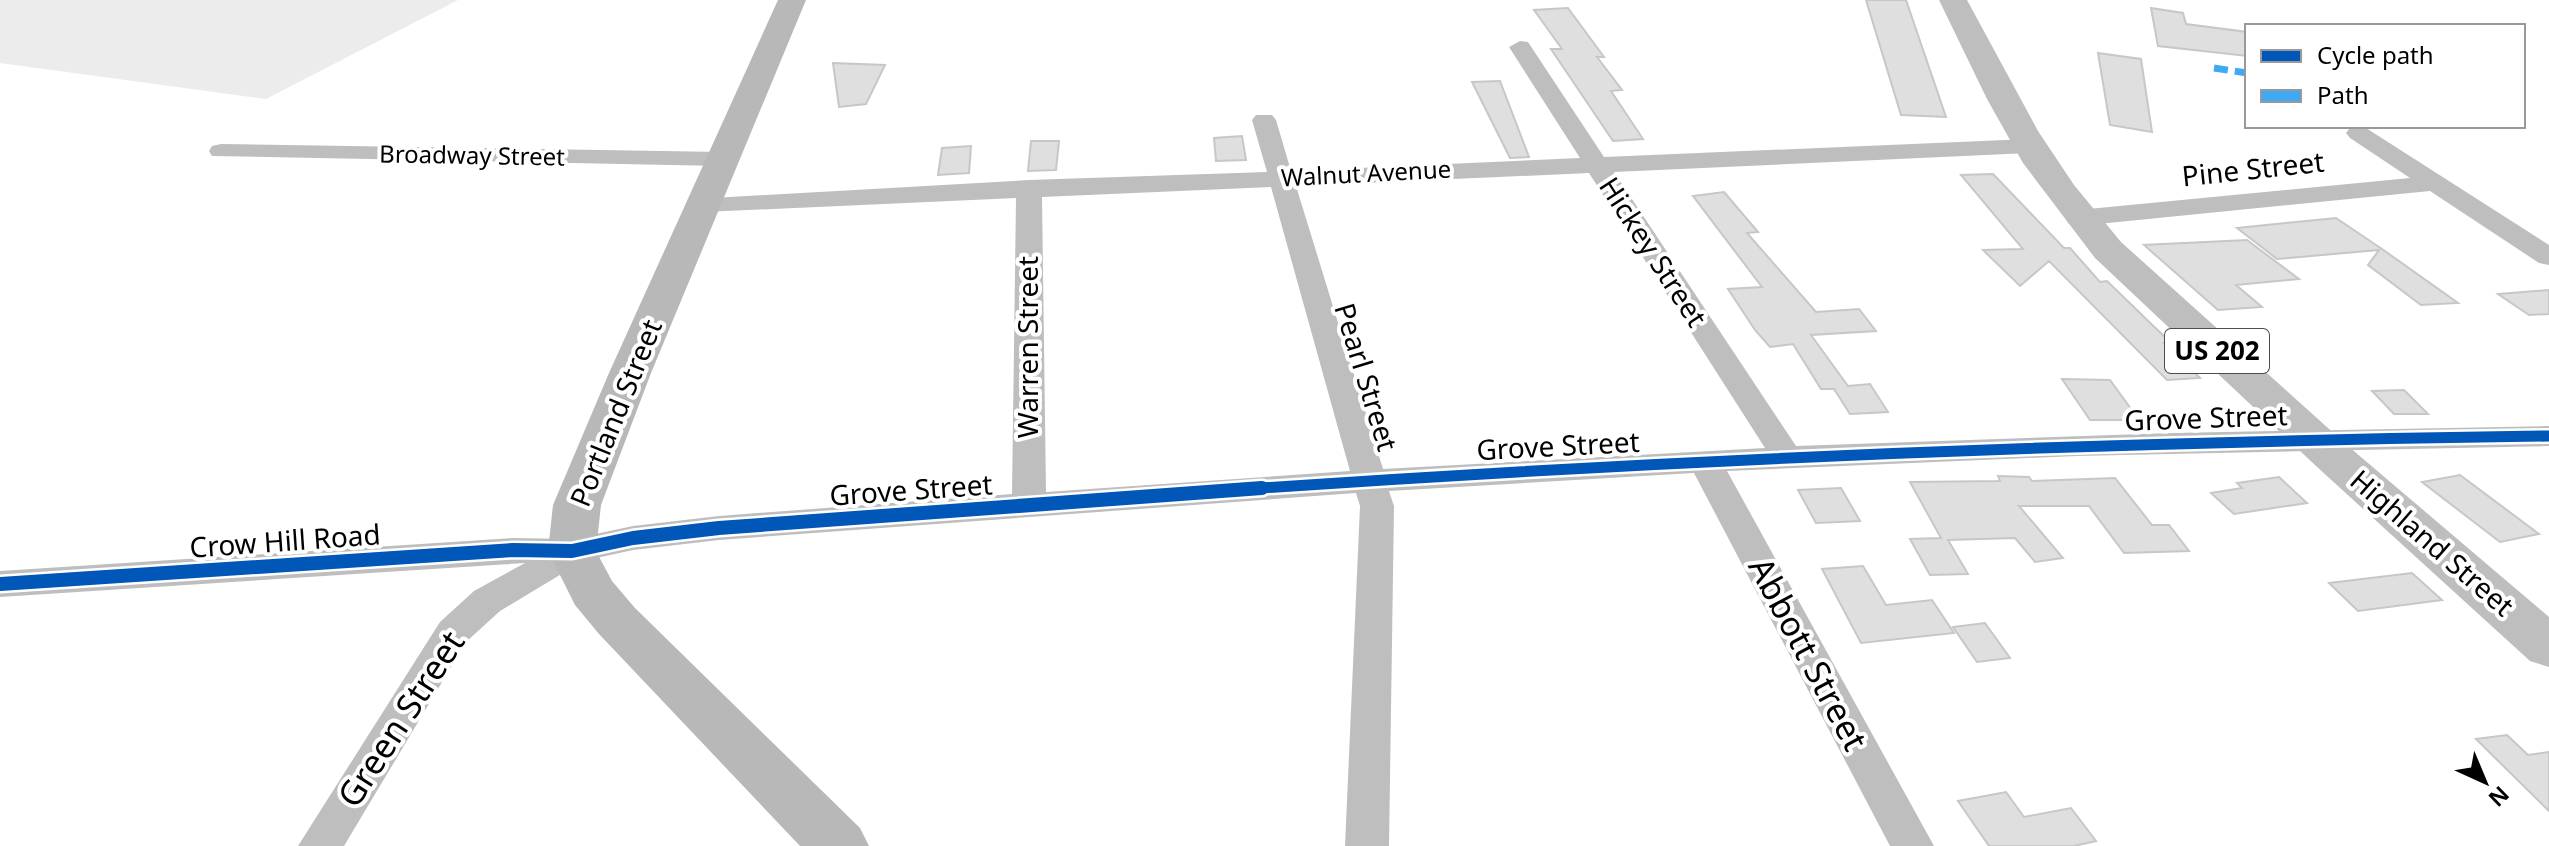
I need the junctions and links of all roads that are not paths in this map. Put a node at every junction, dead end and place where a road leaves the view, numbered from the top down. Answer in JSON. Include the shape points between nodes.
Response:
{"nodes":[{"id":1,"x":792,"y":0,"type":"edge"},
{"id":2,"x":1953,"y":0,"type":"edge"},
{"id":3,"x":1520,"y":47,"type":"dead end"},
{"id":4,"x":1264,"y":120,"type":"dead end"},
{"id":5,"x":2358,"y":133,"type":"dead end"},
{"id":6,"x":2029,"y":146,"type":"junction"},
{"id":7,"x":221,"y":151,"type":"dead end"},
{"id":8,"x":722,"y":159,"type":"junction"},
{"id":9,"x":1595,"y":163,"type":"junction"},
{"id":10,"x":1281,"y":178,"type":"junction"},
{"id":11,"x":2434,"y":183,"type":"junction"},
{"id":12,"x":1029,"y":188,"type":"junction"},
{"id":13,"x":704,"y":204,"type":"junction"},
{"id":14,"x":2078,"y":218,"type":"junction"},
{"id":15,"x":2549,"y":257,"type":"edge"},
{"id":16,"x":2549,"y":436,"type":"edge"},
{"id":17,"x":2313,"y":439,"type":"junction"},
{"id":18,"x":1787,"y":457,"type":"junction"},
{"id":19,"x":1705,"y":462,"type":"junction"},
{"id":20,"x":1372,"y":480,"type":"junction"},
{"id":21,"x":1029,"y":505,"type":"junction"},
{"id":22,"x":572,"y":551,"type":"junction"},
{"id":23,"x":492,"y":552,"type":"junction"},
{"id":24,"x":0,"y":584,"type":"edge"},
{"id":25,"x":487,"y":601,"type":"junction"},
{"id":26,"x":2549,"y":647,"type":"edge"},
{"id":27,"x":320,"y":846,"type":"edge"},
{"id":28,"x":839,"y":846,"type":"edge"},
{"id":29,"x":1367,"y":846,"type":"edge"},
{"id":30,"x":1912,"y":846,"type":"edge"}],
"edges":[{"from":1,"to":8,"type":"street","name":"Portland Street"},
{"from":2,"to":6,"type":"highway","name":"Highland Street","number":"US 202"},
{"from":3,"to":9,"type":"street","name":"Hickey Street"},
{"from":4,"to":10,"type":"street","name":"Pearl Street"},
{"from":5,"to":11,"type":"street"},
{"from":6,"to":9,"type":"street","name":"Walnut Avenue"},
{"from":6,"to":14,"type":"highway","name":"Highland Street","number":"US 202"},
{"from":7,"to":8,"type":"street","name":"Broadway Street"},
{"from":8,"to":13,"type":"street","name":"Portland Street"},
{"from":9,"to":10,"type":"street","name":"Walnut Avenue"},
{"from":9,"to":18,"type":"street","name":"Hickey Street"},
{"from":10,"to":12,"type":"street","name":"Walnut Avenue"},
{"from":10,"to":20,"type":"street","name":"Pearl Street"},
{"from":11,"to":14,"type":"street","name":"Pine Street"},
{"from":11,"to":15,"type":"street"},
{"from":12,"to":13,"type":"street","name":"Walnut Avenue"},
{"from":12,"to":21,"type":"street","name":"Warren Street"},
{"from":13,"to":22,"type":"street","name":"Portland Street","via":[[577,505]]},
{"from":14,"to":17,"type":"highway","name":"Highland Street","number":"US 202"},
{"from":16,"to":17,"type":"street","name":"Grove Street"},
{"from":17,"to":18,"type":"street","name":"Grove Street"},
{"from":17,"to":26,"type":"highway","name":"Highland Street","number":"US 202"},
{"from":18,"to":19,"type":"street","name":"Grove Street"},
{"from":19,"to":20,"type":"street","name":"Grove Street"},
{"from":19,"to":30,"type":"street","name":"Abbott Street"},
{"from":20,"to":21,"type":"street","name":"Grove Street"},
{"from":20,"to":29,"type":"street","name":"Pearl Street","via":[[1377,506]]},
{"from":21,"to":22,"type":"street","name":"Grove Street","via":[[719,528]]},
{"from":22,"to":23,"type":"street","name":"Crow Hill Road"},
{"from":22,"to":25,"type":"street","name":"Green Street"},
{"from":22,"to":28,"type":"street","via":[[593,592],[617,621]]},
{"from":23,"to":24,"type":"street","name":"Crow Hill Road"},
{"from":23,"to":25,"type":"street"},
{"from":25,"to":27,"type":"street","name":"Green Street","via":[[453,632]]}]}
